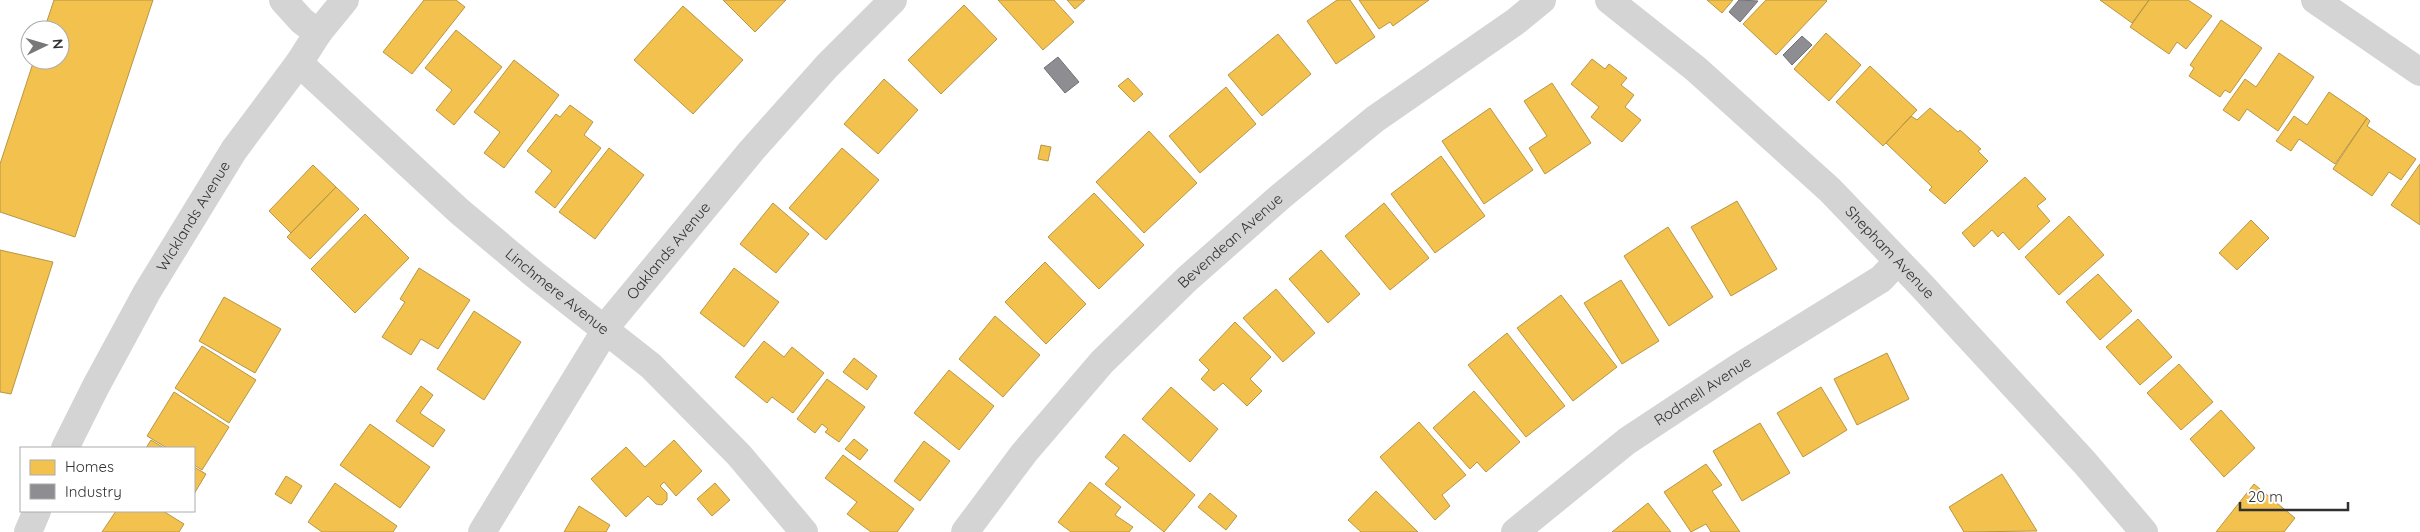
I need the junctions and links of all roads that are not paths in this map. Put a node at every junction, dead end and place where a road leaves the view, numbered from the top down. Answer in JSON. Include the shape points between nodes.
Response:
{"nodes":[{"id":1,"x":283,"y":0,"type":"edge"},
{"id":2,"x":345,"y":0,"type":"edge"},
{"id":3,"x":892,"y":0,"type":"edge"},
{"id":4,"x":1542,"y":0,"type":"edge"},
{"id":5,"x":1609,"y":0,"type":"edge"},
{"id":6,"x":2316,"y":0,"type":"edge"},
{"id":7,"x":318,"y":33,"type":"junction"},
{"id":8,"x":299,"y":63,"type":"junction"},
{"id":9,"x":2420,"y":72,"type":"edge"},
{"id":10,"x":1896,"y":262,"type":"junction"},
{"id":11,"x":606,"y":331,"type":"junction"},
{"id":12,"x":66,"y":447,"type":"edge"},
{"id":13,"x":37,"y":512,"type":"edge"},
{"id":14,"x":28,"y":532,"type":"edge"},
{"id":15,"x":482,"y":532,"type":"edge"},
{"id":16,"x":804,"y":532,"type":"edge"},
{"id":17,"x":966,"y":532,"type":"edge"},
{"id":18,"x":1516,"y":532,"type":"edge"},
{"id":19,"x":2144,"y":532,"type":"edge"}],
"edges":[{"from":1,"to":7,"type":"street"},
{"from":2,"to":7,"type":"street","name":"Wicklands Avenue"},
{"from":3,"to":11,"type":"street","name":"Oaklands Avenue","via":[[752,150],[613,318]]},
{"from":4,"to":17,"type":"street","name":"Bevendean Avenue","via":[[1375,118],[1187,279],[1102,362],[1024,453]]},
{"from":5,"to":10,"type":"street","name":"Shepham Avenue","via":[[1696,69],[1830,190]]},
{"from":6,"to":9,"type":"street"},
{"from":7,"to":8,"type":"street","name":"Wicklands Avenue"},
{"from":8,"to":11,"type":"street","name":"Linchmere Avenue","via":[[459,211]]},
{"from":8,"to":12,"type":"street","name":"Wicklands Avenue","via":[[234,150],[147,292]]},
{"from":10,"to":18,"type":"street","name":"Rodmell Avenue","via":[[1881,280],[1739,367],[1627,441]]},
{"from":10,"to":19,"type":"street","name":"Shepham Avenue","via":[[1922,286],[2085,463]]},
{"from":11,"to":15,"type":"street","name":"Oaklands Avenue"},
{"from":11,"to":16,"type":"street","name":"Linchmere Avenue","via":[[651,366],[696,410]]},
{"from":13,"to":14,"type":"street"}]}
